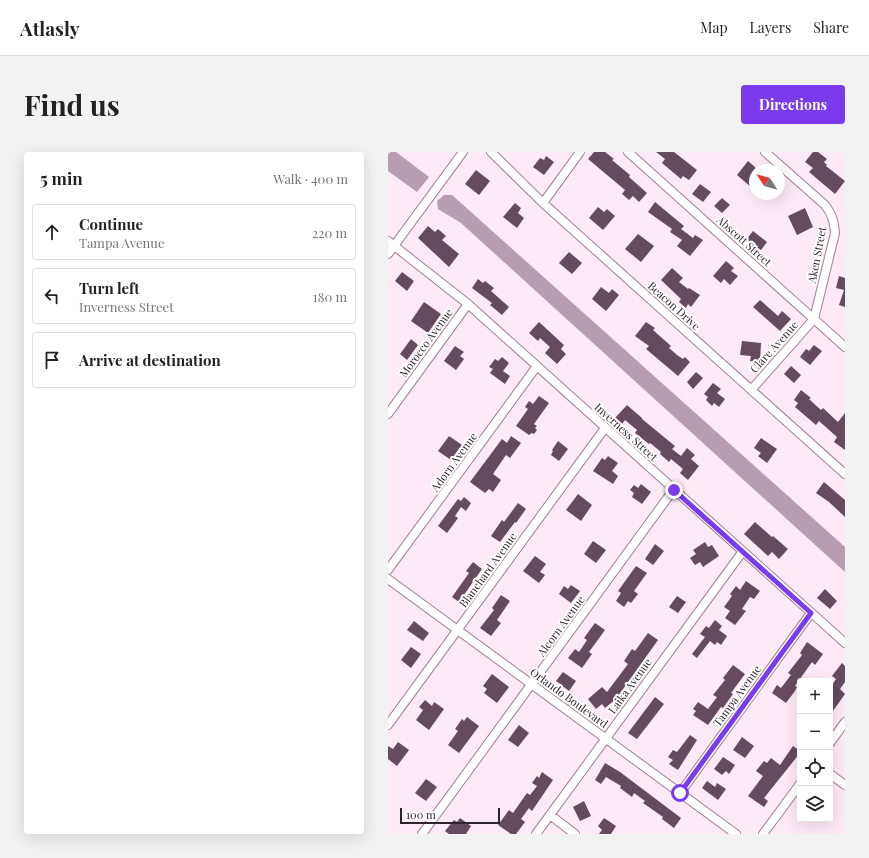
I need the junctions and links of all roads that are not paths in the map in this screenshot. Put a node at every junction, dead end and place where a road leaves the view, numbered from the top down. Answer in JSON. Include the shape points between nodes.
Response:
{"nodes":[{"id":1,"x":463,"y":152,"type":"edge"},
{"id":2,"x":491,"y":152,"type":"edge"},
{"id":3,"x":580,"y":152,"type":"edge"},
{"id":4,"x":628,"y":152,"type":"edge"},
{"id":5,"x":766,"y":152,"type":"edge"},
{"id":6,"x":543,"y":203,"type":"junction"},
{"id":7,"x":391,"y":244,"type":"edge"},
{"id":8,"x":388,"y":254,"type":"edge"},
{"id":9,"x":468,"y":304,"type":"junction"},
{"id":10,"x":814,"y":319,"type":"junction"},
{"id":11,"x":845,"y":347,"type":"edge"},
{"id":12,"x":537,"y":366,"type":"junction"},
{"id":13,"x":751,"y":390,"type":"junction"},
{"id":14,"x":388,"y":414,"type":"edge"},
{"id":15,"x":606,"y":428,"type":"junction"},
{"id":16,"x":845,"y":474,"type":"edge"},
{"id":17,"x":674,"y":490,"type":"junction"},
{"id":18,"x":743,"y":551,"type":"junction"},
{"id":19,"x":388,"y":570,"type":"edge"},
{"id":20,"x":388,"y":579,"type":"edge"},
{"id":21,"x":811,"y":613,"type":"junction"},
{"id":22,"x":458,"y":630,"type":"junction"},
{"id":23,"x":845,"y":643,"type":"edge"},
{"id":24,"x":532,"y":684,"type":"junction"},
{"id":25,"x":845,"y":722,"type":"edge"},
{"id":26,"x":388,"y":725,"type":"edge"},
{"id":27,"x":606,"y":739,"type":"junction"},
{"id":28,"x":833,"y":739,"type":"edge"},
{"id":29,"x":833,"y":776,"type":"edge"},
{"id":30,"x":845,"y":785,"type":"edge"},
{"id":31,"x":799,"y":786,"type":"edge"},
{"id":32,"x":680,"y":793,"type":"junction"},
{"id":33,"x":550,"y":815,"type":"junction"},
{"id":34,"x":422,"y":834,"type":"edge"},
{"id":35,"x":536,"y":834,"type":"edge"},
{"id":36,"x":575,"y":834,"type":"edge"},
{"id":37,"x":736,"y":834,"type":"edge"},
{"id":38,"x":764,"y":834,"type":"edge"}],
"edges":[{"from":1,"to":7,"type":"street"},
{"from":2,"to":6,"type":"street","name":"Beacon Drive"},
{"from":3,"to":6,"type":"street"},
{"from":4,"to":10,"type":"street","name":"Abscott Street"},
{"from":5,"to":10,"type":"street","name":"Aken Street","via":[[825,205],[831,212],[834,222],[835,232]]},
{"from":6,"to":13,"type":"street","name":"Beacon Drive"},
{"from":7,"to":8,"type":"street"},
{"from":7,"to":9,"type":"street","name":"Inverness Street"},
{"from":9,"to":12,"type":"street","name":"Inverness Street"},
{"from":9,"to":14,"type":"street","name":"Morocco Avenue"},
{"from":10,"to":11,"type":"street","name":"Abscott Street"},
{"from":10,"to":13,"type":"street","name":"Clare Avenue"},
{"from":12,"to":15,"type":"street","name":"Inverness Street"},
{"from":12,"to":19,"type":"street","name":"Adorn Avenue"},
{"from":13,"to":16,"type":"street","name":"Beacon Drive"},
{"from":15,"to":17,"type":"street","name":"Inverness Street"},
{"from":15,"to":22,"type":"street","name":"Blanchard Avenue"},
{"from":17,"to":18,"type":"street","name":"Inverness Street"},
{"from":17,"to":24,"type":"street","name":"Alcorn Avenue"},
{"from":18,"to":21,"type":"street","name":"Inverness Street"},
{"from":18,"to":27,"type":"street","name":"Laika Avenue"},
{"from":20,"to":22,"type":"street","name":"Orlando Boulevard"},
{"from":21,"to":23,"type":"street","name":"Inverness Street"},
{"from":21,"to":32,"type":"street","name":"Tampa Avenue"},
{"from":22,"to":24,"type":"street","name":"Orlando Boulevard"},
{"from":22,"to":26,"type":"street","name":"Blanchard Avenue"},
{"from":24,"to":27,"type":"street","name":"Orlando Boulevard"},
{"from":24,"to":34,"type":"street","name":"Alcorn Avenue"},
{"from":25,"to":28,"type":"street"},
{"from":27,"to":32,"type":"street","name":"Orlando Boulevard"},
{"from":27,"to":33,"type":"street","name":"Laika Avenue"},
{"from":29,"to":30,"type":"street"},
{"from":31,"to":38,"type":"street"},
{"from":32,"to":37,"type":"street","name":"Orlando Boulevard"},
{"from":33,"to":35,"type":"street","name":"Laika Avenue"},
{"from":33,"to":36,"type":"street"}]}
